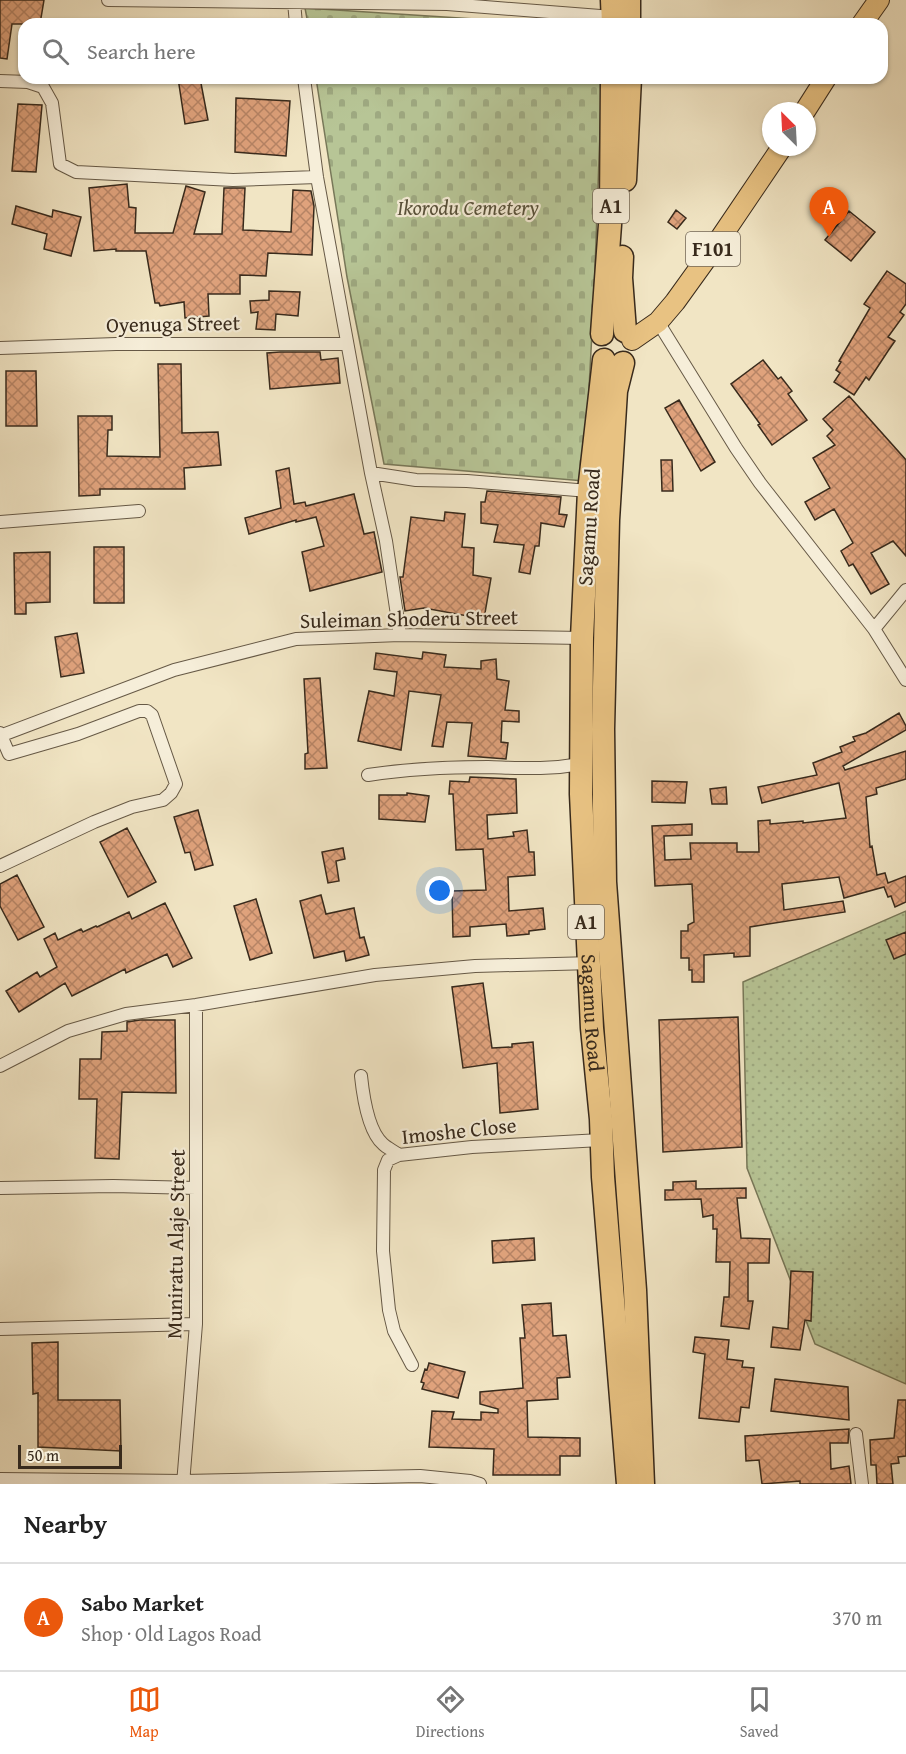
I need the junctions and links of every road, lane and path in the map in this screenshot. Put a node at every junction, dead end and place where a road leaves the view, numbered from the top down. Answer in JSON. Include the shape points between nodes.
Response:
{"nodes":[{"id":1,"x":108,"y":0,"type":"edge"},
{"id":2,"x":629,"y":0,"type":"edge"},
{"id":3,"x":879,"y":0,"type":"edge"},
{"id":4,"x":294,"y":2,"type":"junction"},
{"id":5,"x":617,"y":16,"type":"edge"},
{"id":6,"x":295,"y":18,"type":"edge"},
{"id":7,"x":866,"y":18,"type":"edge"},
{"id":8,"x":0,"y":81,"type":"edge"},
{"id":9,"x":18,"y":82,"type":"edge"},
{"id":10,"x":34,"y":84,"type":"edge"},
{"id":11,"x":305,"y":84,"type":"edge"},
{"id":12,"x":612,"y":84,"type":"edge"},
{"id":13,"x":630,"y":84,"type":"edge"},
{"id":14,"x":822,"y":84,"type":"edge"},
{"id":15,"x":811,"y":102,"type":"edge"},
{"id":16,"x":776,"y":156,"type":"edge"},
{"id":17,"x":317,"y":177,"type":"junction"},
{"id":18,"x":658,"y":322,"type":"junction"},
{"id":19,"x":620,"y":335,"type":"junction"},
{"id":20,"x":346,"y":344,"type":"junction"},
{"id":21,"x":0,"y":348,"type":"edge"},
{"id":22,"x":613,"y":361,"type":"junction"},
{"id":23,"x":371,"y":473,"type":"junction"},
{"id":24,"x":589,"y":491,"type":"junction"},
{"id":25,"x":139,"y":511,"type":"dead end"},
{"id":26,"x":0,"y":522,"type":"edge"},
{"id":27,"x":906,"y":590,"type":"edge"},
{"id":28,"x":874,"y":629,"type":"junction"},
{"id":29,"x":400,"y":635,"type":"junction"},
{"id":30,"x":582,"y":638,"type":"junction"},
{"id":31,"x":906,"y":680,"type":"edge"},
{"id":32,"x":1,"y":735,"type":"edge"},
{"id":33,"x":4,"y":756,"type":"edge"},
{"id":34,"x":581,"y":764,"type":"junction"},
{"id":35,"x":368,"y":775,"type":"dead end"},
{"id":36,"x":0,"y":866,"type":"edge"},
{"id":37,"x":599,"y":962,"type":"junction"},
{"id":38,"x":196,"y":1005,"type":"junction"},
{"id":39,"x":0,"y":1066,"type":"edge"},
{"id":40,"x":361,"y":1076,"type":"dead end"},
{"id":41,"x":601,"y":1140,"type":"junction"},
{"id":42,"x":399,"y":1155,"type":"junction"},
{"id":43,"x":0,"y":1188,"type":"edge"},
{"id":44,"x":196,"y":1188,"type":"junction"},
{"id":45,"x":613,"y":1290,"type":"junction"},
{"id":46,"x":636,"y":1290,"type":"junction"},
{"id":47,"x":196,"y":1324,"type":"junction"},
{"id":48,"x":0,"y":1329,"type":"edge"},
{"id":49,"x":412,"y":1365,"type":"dead end"},
{"id":50,"x":856,"y":1434,"type":"dead end"},
{"id":51,"x":0,"y":1479,"type":"edge"},
{"id":52,"x":183,"y":1482,"type":"edge"},
{"id":53,"x":473,"y":1483,"type":"edge"},
{"id":54,"x":620,"y":1484,"type":"edge"},
{"id":55,"x":628,"y":1484,"type":"edge"},
{"id":56,"x":643,"y":1484,"type":"edge"},
{"id":57,"x":862,"y":1484,"type":"edge"}],
"edges":[{"from":1,"to":4,"type":"street"},
{"from":2,"to":5,"type":"highway"},
{"from":3,"to":7,"type":"main road"},
{"from":4,"to":5,"type":"street","via":[[447,4]]},
{"from":4,"to":6,"type":"street"},
{"from":8,"to":9,"type":"street"},
{"from":10,"to":17,"type":"street","via":[[44,87],[52,103],[60,164],[76,172],[233,180]]},
{"from":11,"to":17,"type":"street"},
{"from":12,"to":19,"type":"highway","number":"A1","via":[[611,211]]},
{"from":13,"to":19,"type":"highway","number":"A1"},
{"from":14,"to":15,"type":"main road"},
{"from":16,"to":18,"type":"main road","number":"F101"},
{"from":17,"to":20,"type":"street"},
{"from":18,"to":19,"type":"main road","number":"F101"},
{"from":18,"to":28,"type":"street","via":[[760,483]]},
{"from":19,"to":22,"type":"highway","number":"A1","via":[[633,352],[630,357]]},
{"from":19,"to":22,"type":"highway","number":"A1","via":[[598,345],[598,351]]},
{"from":20,"to":21,"type":"street","name":"Oyenuga Street"},
{"from":20,"to":23,"type":"street"},
{"from":22,"to":24,"type":"highway","name":"Sagamu Road","number":"A1"},
{"from":22,"to":37,"type":"highway","name":"Sagamu Road","number":"A1","via":[[616,391],[608,543],[605,882]]},
{"from":23,"to":24,"type":"street","via":[[416,480]]},
{"from":23,"to":29,"type":"street"},
{"from":24,"to":30,"type":"highway","name":"Sagamu Road","number":"A1"},
{"from":25,"to":26,"type":"street"},
{"from":27,"to":28,"type":"street"},
{"from":28,"to":31,"type":"street"},
{"from":29,"to":30,"type":"street","name":"Suleiman Shoderu Street"},
{"from":29,"to":32,"type":"street","name":"Suleiman Shoderu Street","via":[[296,639],[174,669]]},
{"from":30,"to":34,"type":"highway","name":"Sagamu Road","number":"A1"},
{"from":32,"to":33,"type":"street"},
{"from":33,"to":36,"type":"street","via":[[147,711],[176,784],[163,800],[94,822]]},
{"from":34,"to":35,"type":"street","via":[[554,769],[439,769]]},
{"from":34,"to":37,"type":"highway","name":"Sagamu Road","number":"A1"},
{"from":37,"to":38,"type":"street","via":[[411,971]]},
{"from":37,"to":41,"type":"highway","name":"Sagamu Road","number":"A1","via":[[592,1028]]},
{"from":37,"to":46,"type":"highway","name":"Sagamu Road","number":"A1"},
{"from":38,"to":39,"type":"street","via":[[126,1014],[68,1031]]},
{"from":38,"to":44,"type":"street","name":"Muniratu Alaje Street"},
{"from":40,"to":42,"type":"street","via":[[373,1129],[382,1144]]},
{"from":41,"to":42,"type":"street","name":"Imoshe Close"},
{"from":41,"to":45,"type":"highway","name":"Sagamu Road","number":"A1"},
{"from":42,"to":49,"type":"street","name":"Imoshe Close","via":[[388,1160],[384,1170],[383,1251],[392,1325]]},
{"from":43,"to":44,"type":"street"},
{"from":44,"to":47,"type":"street","name":"Muniratu Alaje Street"},
{"from":45,"to":46,"type":"highway"},
{"from":45,"to":55,"type":"highway","name":"Sagamu Road","number":"A1"},
{"from":46,"to":56,"type":"highway","name":"Sagamu Road","number":"A1"},
{"from":47,"to":48,"type":"street"},
{"from":47,"to":52,"type":"street","name":"Muniratu Alaje Street"},
{"from":50,"to":57,"type":"street"},
{"from":51,"to":52,"type":"street"},
{"from":52,"to":53,"type":"street","via":[[420,1476]]},
{"from":54,"to":55,"type":"street"}]}
